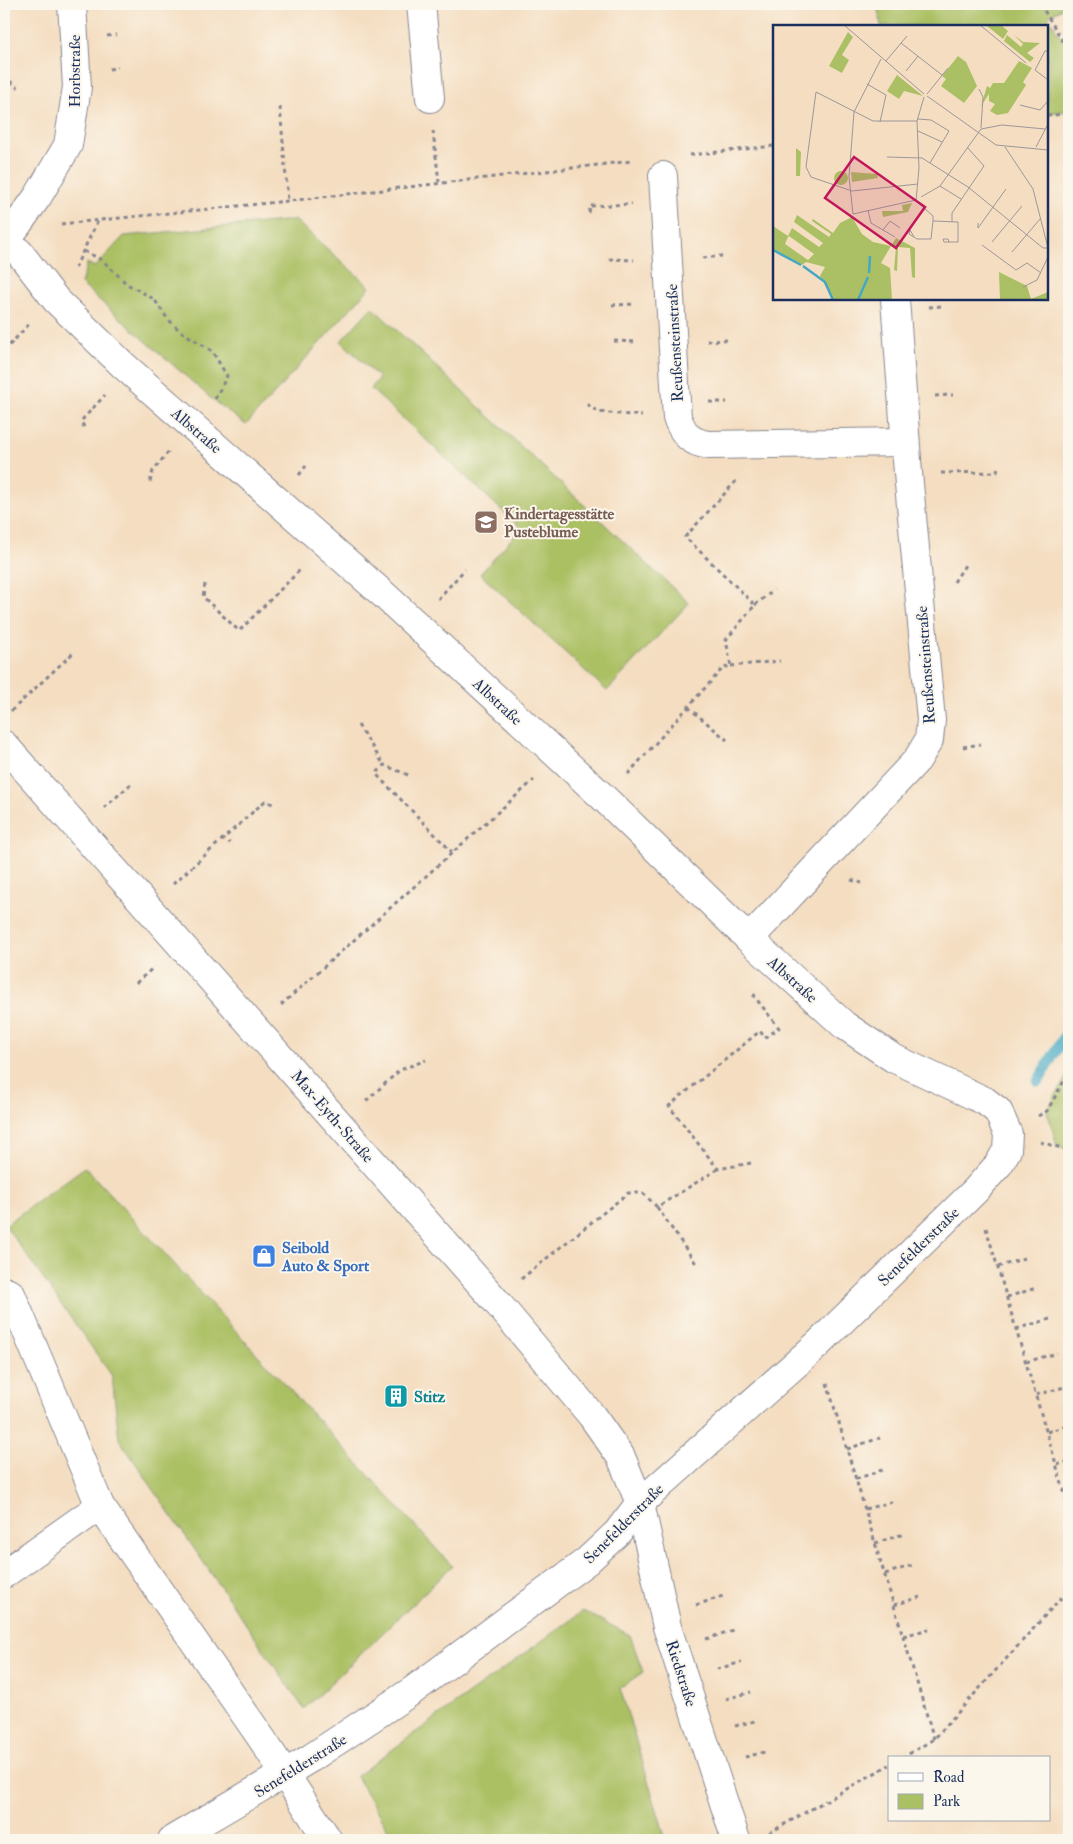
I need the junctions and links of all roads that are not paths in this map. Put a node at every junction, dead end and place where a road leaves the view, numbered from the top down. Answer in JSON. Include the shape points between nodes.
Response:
{"nodes":[{"id":1,"x":72,"y":4,"type":"edge"},
{"id":2,"x":421,"y":4,"type":"edge"},
{"id":3,"x":430,"y":98,"type":"road end"},
{"id":4,"x":656,"y":180,"type":"road end"},
{"id":5,"x":11,"y":239,"type":"edge"},
{"id":6,"x":895,"y":300,"type":"edge"},
{"id":7,"x":905,"y":442,"type":"junction"},
{"id":8,"x":4,"y":745,"type":"edge"},
{"id":9,"x":748,"y":939,"type":"junction"},
{"id":10,"x":1008,"y":1134,"type":"joint"},
{"id":11,"x":4,"y":1291,"type":"edge"},
{"id":12,"x":640,"y":1503,"type":"junction"},
{"id":13,"x":100,"y":1506,"type":"junction"},
{"id":14,"x":4,"y":1574,"type":"edge"},
{"id":15,"x":286,"y":1774,"type":"junction"},
{"id":16,"x":172,"y":1840,"type":"edge"},
{"id":17,"x":328,"y":1840,"type":"edge"},
{"id":18,"x":736,"y":1840,"type":"edge"}],
"edges":[{"from":1,"to":5,"type":"street","name":"Horbstraße","via":[[77,87],[68,145]]},
{"from":2,"to":3,"type":"street"},
{"from":4,"to":7,"type":"street","name":"Reußensteinstraße","via":[[677,418],[683,431],[694,442]]},
{"from":5,"to":9,"type":"street","name":"Albstraße","via":[[56,300],[93,337],[390,601],[605,799]]},
{"from":6,"to":7,"type":"street","name":"Reußensteinstraße"},
{"from":7,"to":9,"type":"street","name":"Reußensteinstraße","via":[[931,720],[929,740],[916,760]]},
{"from":8,"to":12,"type":"street","name":"Max-Eyth-Straße","via":[[501,1307],[592,1416],[621,1457]]},
{"from":9,"to":10,"type":"street","name":"Albstraße","via":[[844,1026],[869,1044],[998,1111]]},
{"from":10,"to":12,"type":"street","name":"Senefelderstraße","via":[[1004,1158],[975,1191],[817,1345]]},
{"from":11,"to":13,"type":"street","via":[[11,1294]]},
{"from":12,"to":15,"type":"street","name":"Senefelderstraße","via":[[617,1533],[587,1562],[412,1691]]},
{"from":12,"to":18,"type":"street","name":"Riedstraße","via":[[667,1627]]},
{"from":13,"to":14,"type":"street"},
{"from":13,"to":15,"type":"street"},
{"from":15,"to":16,"type":"street","name":"Senefelderstraße"},
{"from":15,"to":17,"type":"street"}]}
